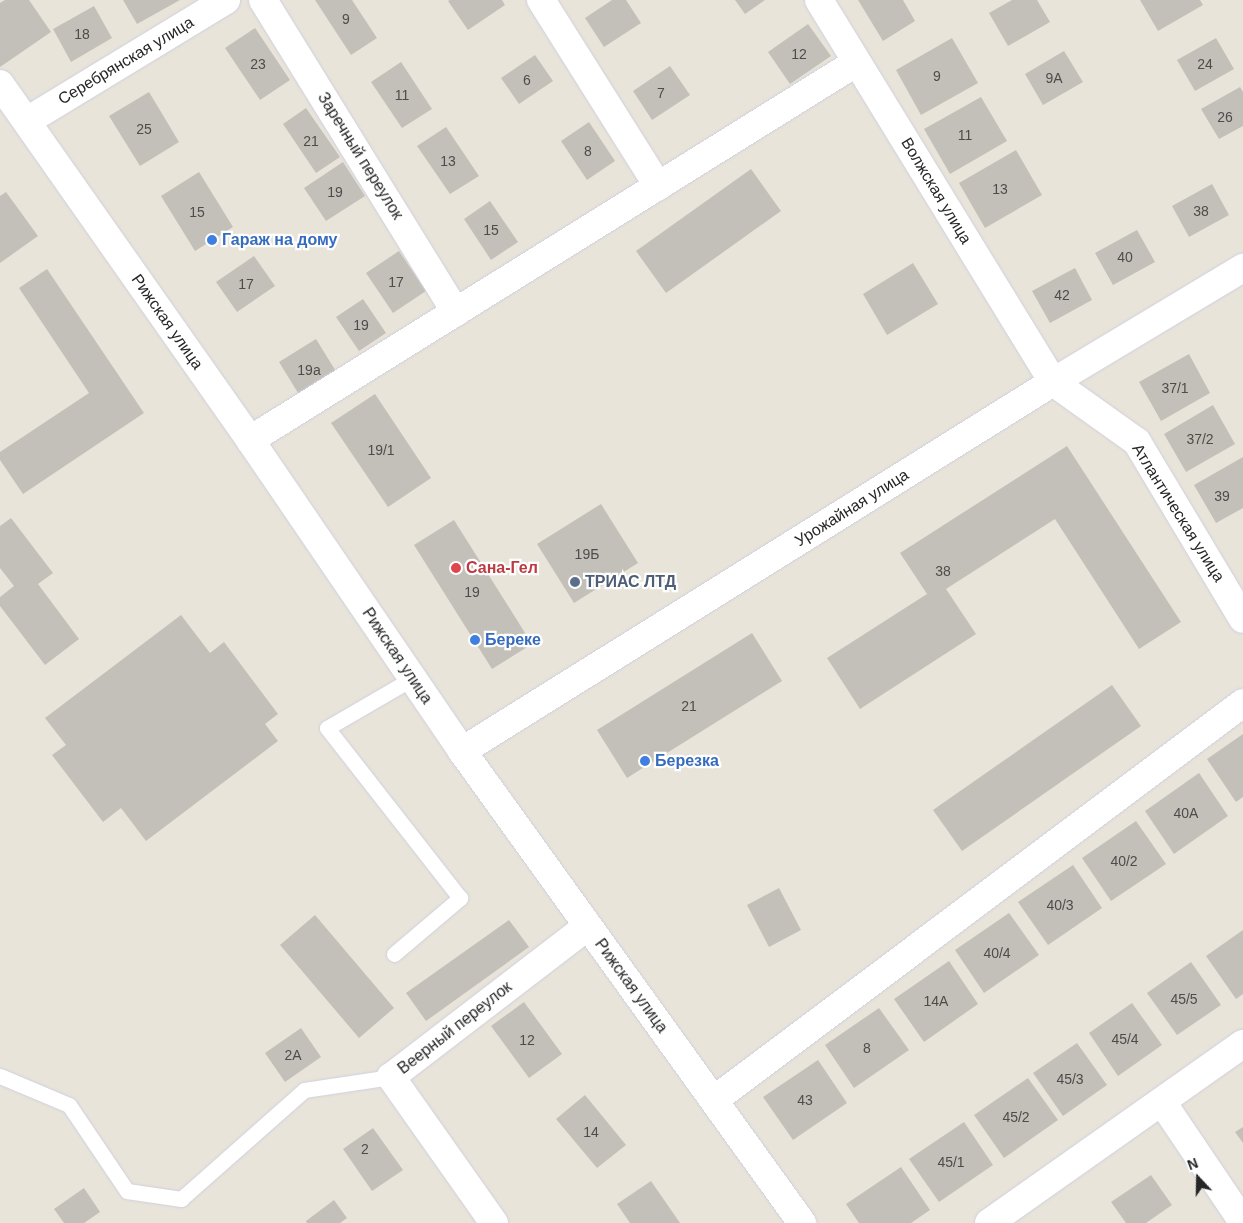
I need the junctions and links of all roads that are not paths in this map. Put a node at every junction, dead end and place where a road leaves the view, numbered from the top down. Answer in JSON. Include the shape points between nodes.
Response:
{"nodes":[{"id":1,"x":226,"y":0,"type":"edge"},
{"id":2,"x":263,"y":0,"type":"edge"},
{"id":3,"x":541,"y":0,"type":"edge"},
{"id":4,"x":819,"y":0,"type":"edge"},
{"id":5,"x":857,"y":62,"type":"junction"},
{"id":6,"x":0,"y":84,"type":"edge"},
{"id":7,"x":27,"y":121,"type":"junction"},
{"id":8,"x":658,"y":186,"type":"junction"},
{"id":9,"x":1243,"y":268,"type":"edge"},
{"id":10,"x":456,"y":312,"type":"junction"},
{"id":11,"x":1053,"y":382,"type":"junction"},
{"id":12,"x":250,"y":440,"type":"junction"},
{"id":13,"x":1243,"y":619,"type":"edge"},
{"id":14,"x":413,"y":678,"type":"junction"},
{"id":15,"x":1243,"y":703,"type":"edge"},
{"id":16,"x":462,"y":751,"type":"junction"},
{"id":17,"x":588,"y":926,"type":"junction"},
{"id":18,"x":394,"y":954,"type":"dead end"},
{"id":19,"x":1243,"y":1044,"type":"edge"},
{"id":20,"x":0,"y":1076,"type":"edge"},
{"id":21,"x":392,"y":1078,"type":"junction"},
{"id":22,"x":714,"y":1100,"type":"junction"},
{"id":23,"x":1162,"y":1102,"type":"junction"},
{"id":24,"x":494,"y":1223,"type":"edge"},
{"id":25,"x":802,"y":1223,"type":"edge"},
{"id":26,"x":990,"y":1223,"type":"edge"},
{"id":27,"x":1241,"y":1223,"type":"edge"}],
"edges":[{"from":1,"to":7,"type":"street","name":"Серебрянская улица"},
{"from":2,"to":10,"type":"street","name":"Заречный переулок"},
{"from":3,"to":8,"type":"street"},
{"from":4,"to":5,"type":"street","name":"Волжская улица"},
{"from":5,"to":8,"type":"street"},
{"from":5,"to":11,"type":"street","name":"Волжская улица"},
{"from":6,"to":7,"type":"street","name":"Рижская улица"},
{"from":7,"to":12,"type":"street","name":"Рижская улица"},
{"from":8,"to":10,"type":"street"},
{"from":9,"to":11,"type":"street","name":"Урожайная улица"},
{"from":10,"to":12,"type":"street"},
{"from":11,"to":13,"type":"street","name":"Атлантическая улица","via":[[1137,442]]},
{"from":11,"to":16,"type":"street","name":"Урожайная улица"},
{"from":12,"to":14,"type":"street","name":"Рижская улица"},
{"from":14,"to":16,"type":"street","name":"Рижская улица"},
{"from":14,"to":18,"type":"lane","via":[[327,728],[460,898]]},
{"from":15,"to":22,"type":"street"},
{"from":16,"to":17,"type":"street","name":"Рижская улица"},
{"from":17,"to":21,"type":"street","name":"Веерный переулок"},
{"from":17,"to":22,"type":"street","name":"Рижская улица"},
{"from":19,"to":23,"type":"street"},
{"from":20,"to":21,"type":"lane","via":[[69,1105],[128,1191],[181,1199],[304,1090]]},
{"from":21,"to":24,"type":"street","name":"Веерный переулок"},
{"from":22,"to":25,"type":"street","name":"Рижская улица"},
{"from":23,"to":26,"type":"street"},
{"from":23,"to":27,"type":"street"}]}
